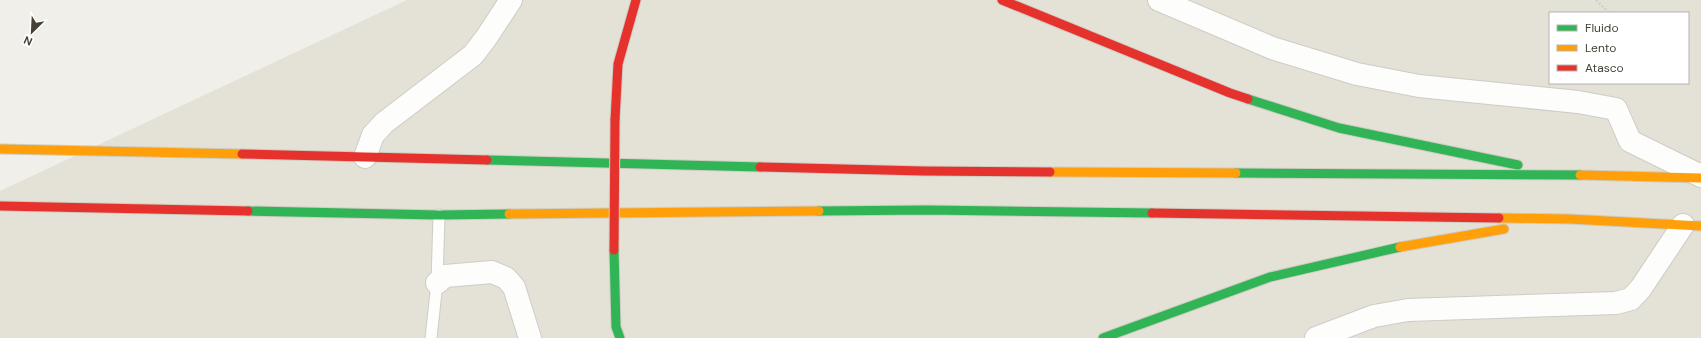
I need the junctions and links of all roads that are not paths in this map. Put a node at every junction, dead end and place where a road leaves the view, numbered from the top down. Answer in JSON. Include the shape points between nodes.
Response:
{"nodes":[{"id":1,"x":511,"y":0,"type":"edge"},
{"id":2,"x":636,"y":0,"type":"edge"},
{"id":3,"x":1002,"y":0,"type":"edge"},
{"id":4,"x":1159,"y":0,"type":"edge"},
{"id":5,"x":0,"y":149,"type":"edge"},
{"id":6,"x":365,"y":157,"type":"junction"},
{"id":7,"x":1566,"y":175,"type":"junction"},
{"id":8,"x":1701,"y":177,"type":"edge"},
{"id":9,"x":0,"y":206,"type":"edge"},
{"id":10,"x":439,"y":215,"type":"junction"},
{"id":11,"x":1570,"y":219,"type":"junction"},
{"id":12,"x":1692,"y":225,"type":"edge"},
{"id":13,"x":437,"y":283,"type":"junction"},
{"id":14,"x":431,"y":338,"type":"edge"},
{"id":15,"x":530,"y":338,"type":"edge"},
{"id":16,"x":620,"y":338,"type":"edge"},
{"id":17,"x":1103,"y":338,"type":"edge"},
{"id":18,"x":1316,"y":338,"type":"edge"}],
"edges":[{"from":1,"to":6,"type":"street","via":[[473,54],[373,135]]},
{"from":2,"to":16,"type":"main road","bridge":true,"via":[[618,64],[615,120],[614,250],[616,328]]},
{"from":3,"to":7,"type":"main road","via":[[1230,93],[1338,128]]},
{"from":4,"to":8,"type":"street","via":[[1272,48],[1357,74],[1420,86],[1578,102],[1616,109],[1630,141]]},
{"from":5,"to":6,"type":"main road"},
{"from":6,"to":7,"type":"main road","via":[[923,171]]},
{"from":7,"to":8,"type":"main road"},
{"from":9,"to":10,"type":"main road"},
{"from":10,"to":11,"type":"main road","via":[[927,210]]},
{"from":10,"to":13,"type":"lane"},
{"from":11,"to":12,"type":"main road"},
{"from":11,"to":17,"type":"main road","via":[[1398,247],[1270,277]]},
{"from":12,"to":18,"type":"street","via":[[1631,299],[1616,303],[1408,310],[1374,316]]},
{"from":13,"to":14,"type":"lane"},
{"from":13,"to":15,"type":"street","via":[[445,276],[492,272],[506,278],[514,288]]}]}
